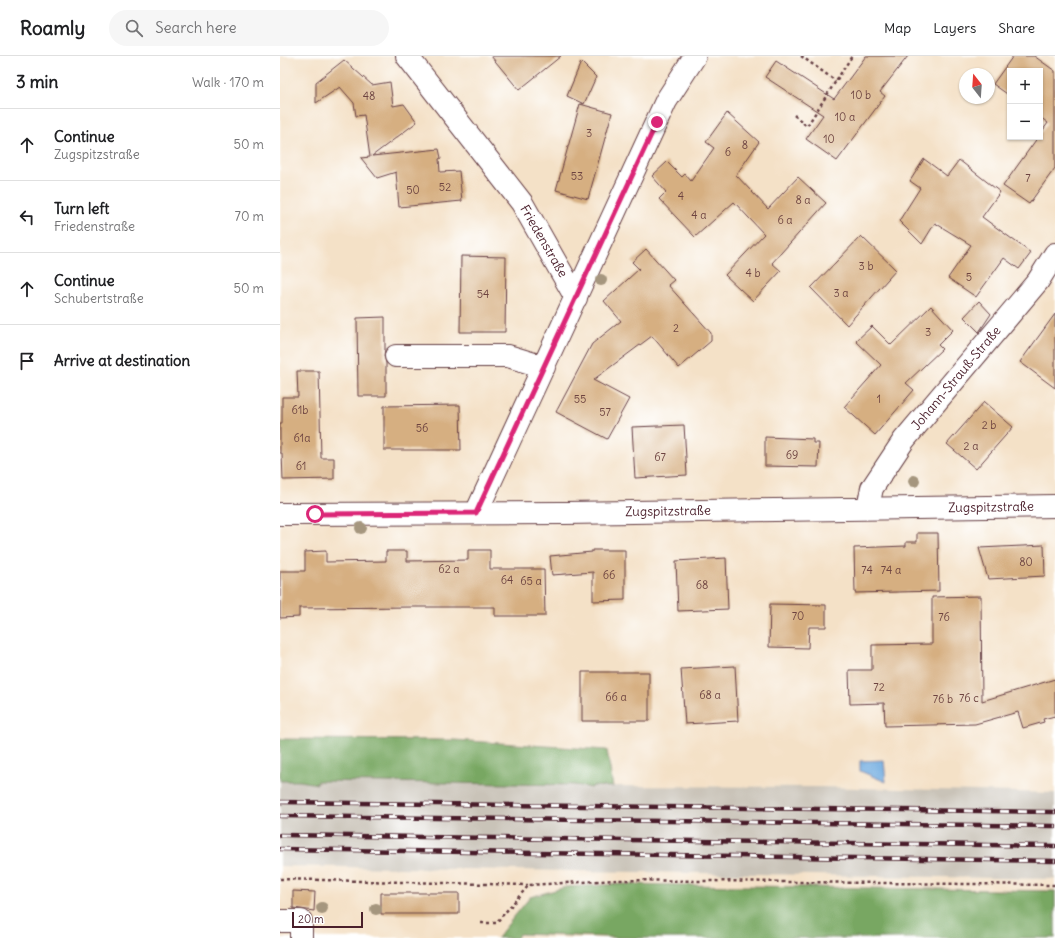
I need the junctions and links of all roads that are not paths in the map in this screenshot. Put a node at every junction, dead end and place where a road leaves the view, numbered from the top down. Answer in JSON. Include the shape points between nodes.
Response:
{"nodes":[{"id":1,"x":407,"y":56,"type":"edge"},
{"id":2,"x":695,"y":56,"type":"edge"},
{"id":3,"x":1055,"y":254,"type":"edge"},
{"id":4,"x":576,"y":298,"type":"junction"},
{"id":5,"x":396,"y":356,"type":"dead end"},
{"id":6,"x":544,"y":367,"type":"junction"},
{"id":7,"x":1055,"y":506,"type":"edge"},
{"id":8,"x":868,"y":507,"type":"junction"},
{"id":9,"x":476,"y":513,"type":"junction"},
{"id":10,"x":280,"y":514,"type":"edge"},
{"id":11,"x":280,"y":921,"type":"edge"},
{"id":12,"x":301,"y":938,"type":"edge"}],
"edges":[{"from":1,"to":4,"type":"street","name":"Friedenstraße","via":[[522,203]]},
{"from":2,"to":4,"type":"street","via":[[666,101]]},
{"from":3,"to":8,"type":"street","name":"Johann-Strauß-Straße","via":[[1038,281],[904,440],[872,488]]},
{"from":4,"to":6,"type":"street"},
{"from":5,"to":6,"type":"street","via":[[508,356]]},
{"from":6,"to":9,"type":"street"},
{"from":7,"to":8,"type":"street","name":"Zugspitzstraße"},
{"from":8,"to":9,"type":"street","name":"Zugspitzstraße"},
{"from":9,"to":10,"type":"street","name":"Zugspitzstraße"},
{"from":11,"to":12,"type":"street","via":[[301,921]]}]}
